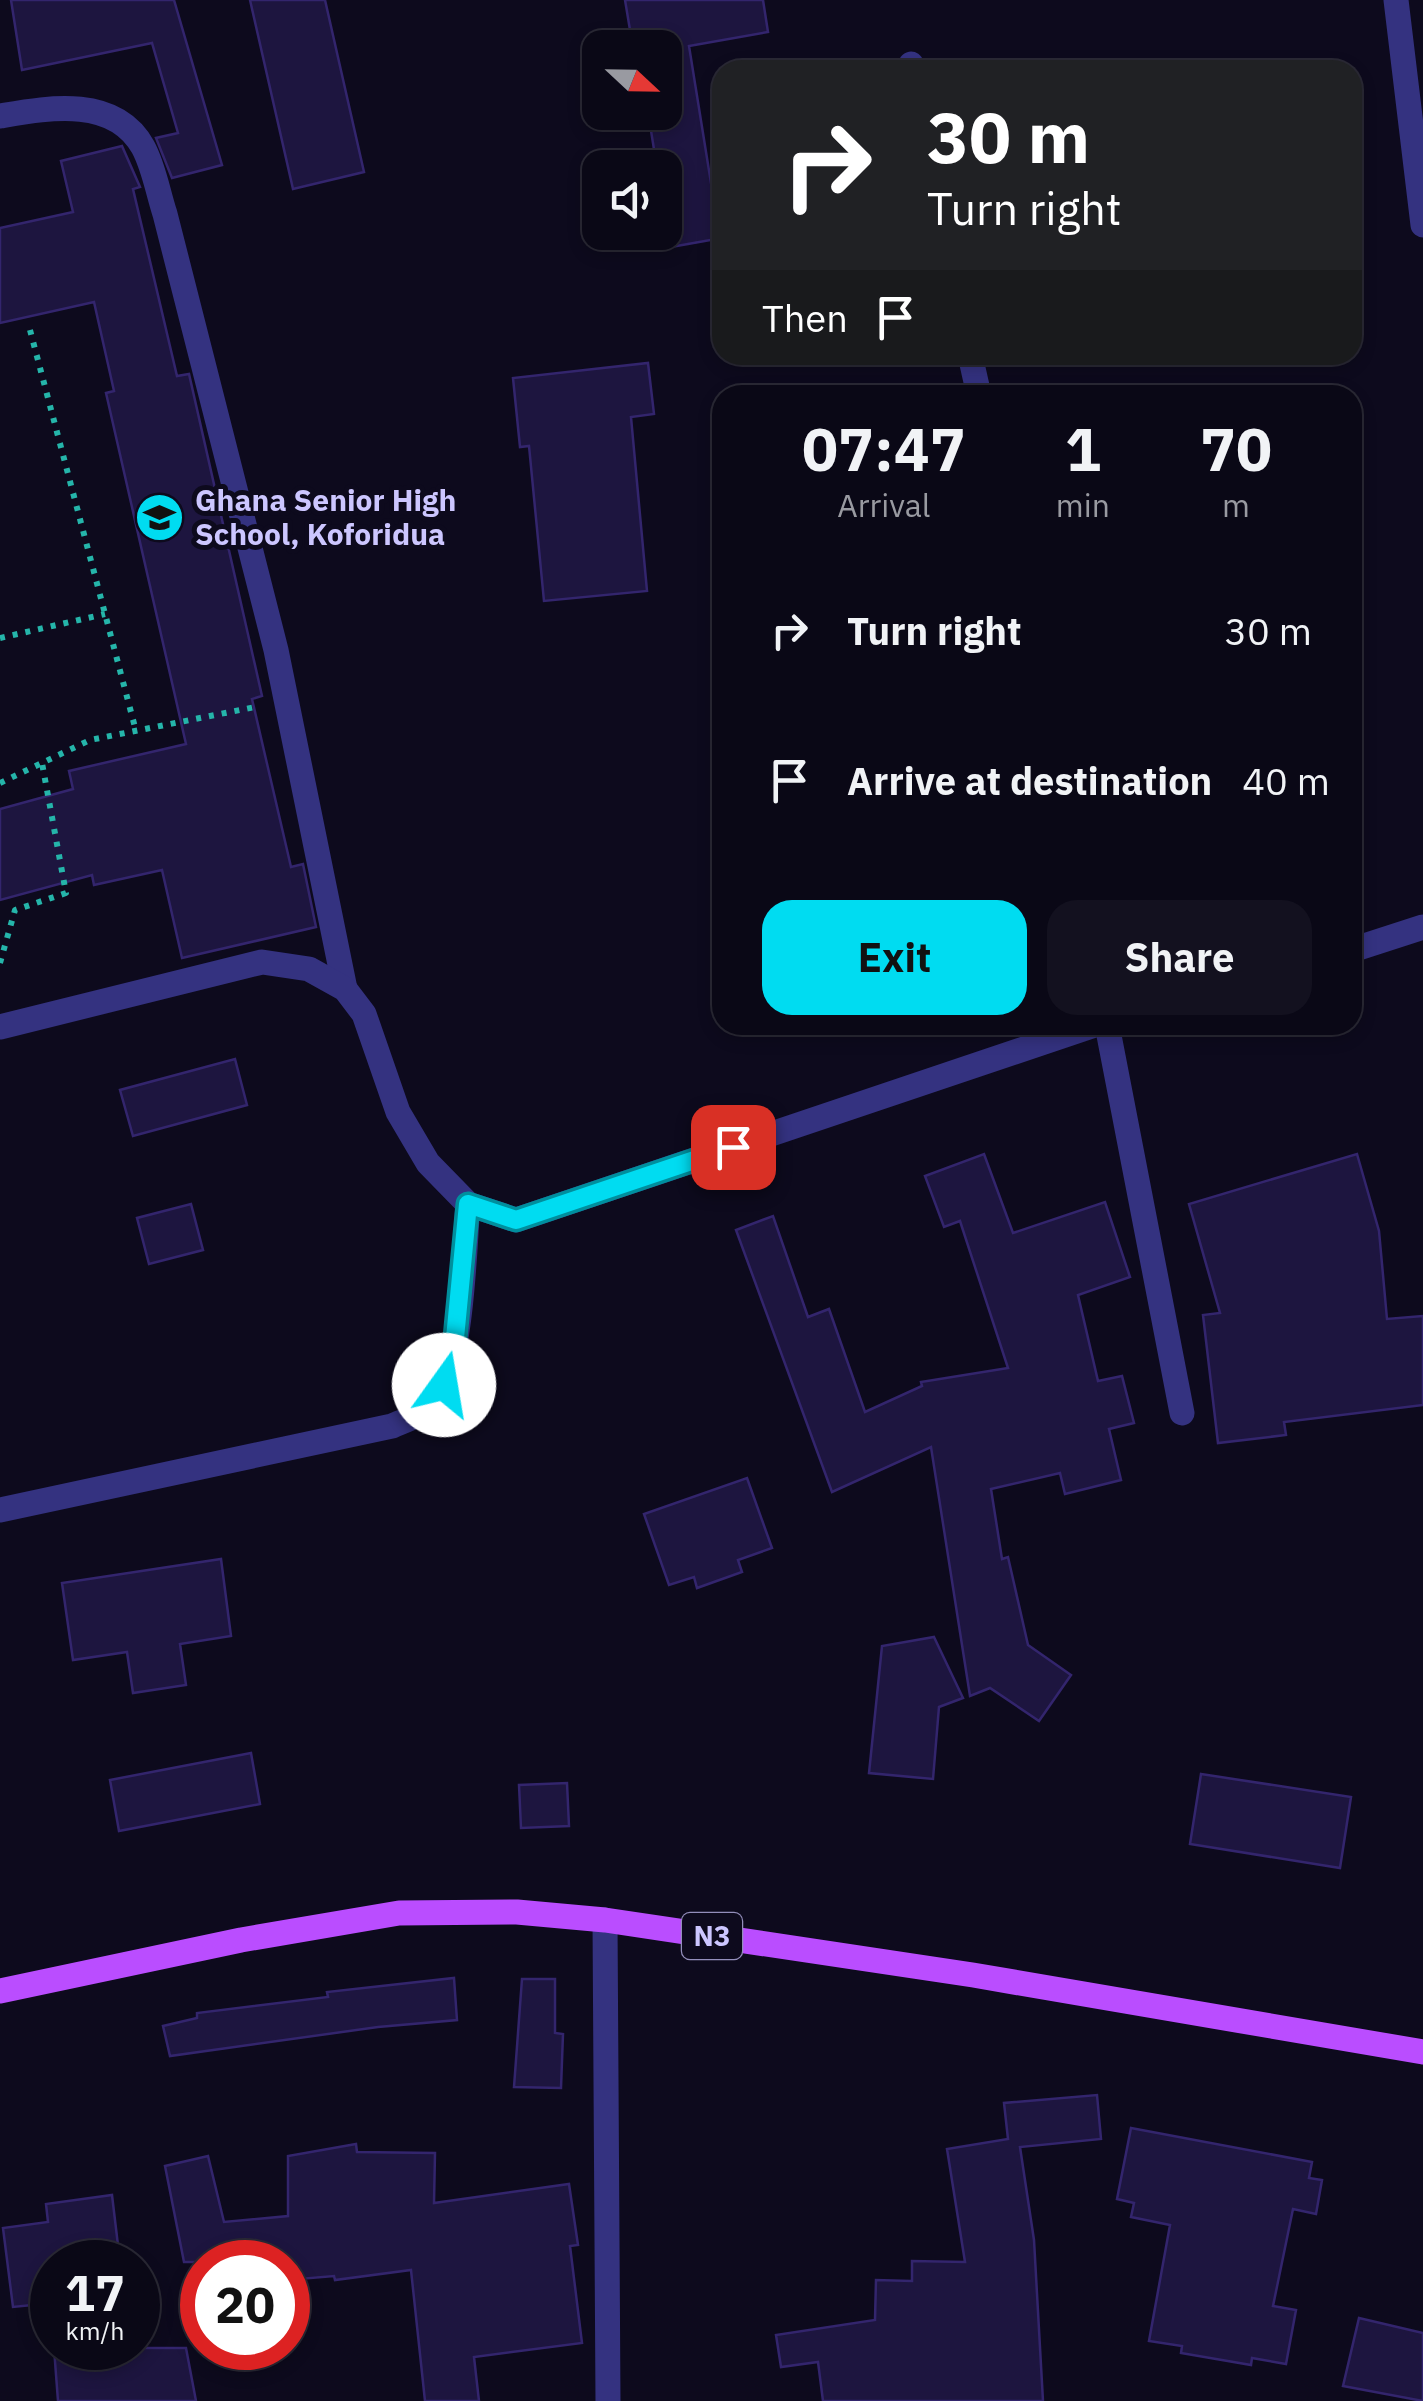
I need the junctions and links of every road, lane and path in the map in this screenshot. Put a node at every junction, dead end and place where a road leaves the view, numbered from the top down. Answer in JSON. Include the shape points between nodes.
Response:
{"nodes":[{"id":1,"x":1396,"y":0,"type":"edge"},
{"id":2,"x":0,"y":116,"type":"edge"},
{"id":3,"x":1423,"y":225,"type":"edge"},
{"id":4,"x":30,"y":330,"type":"dead end"},
{"id":5,"x":105,"y":614,"type":"junction"},
{"id":6,"x":0,"y":638,"type":"edge"},
{"id":7,"x":286,"y":701,"type":"junction"},
{"id":8,"x":136,"y":731,"type":"junction"},
{"id":9,"x":42,"y":763,"type":"junction"},
{"id":10,"x":0,"y":782,"type":"edge"},
{"id":11,"x":1423,"y":926,"type":"edge"},
{"id":12,"x":1362,"y":947,"type":"edge"},
{"id":13,"x":0,"y":963,"type":"edge"},
{"id":14,"x":345,"y":989,"type":"junction"},
{"id":15,"x":0,"y":1027,"type":"edge"},
{"id":16,"x":1065,"y":1035,"type":"edge"},
{"id":17,"x":1109,"y":1035,"type":"edge"},
{"id":18,"x":468,"y":1204,"type":"junction"},
{"id":19,"x":1182,"y":1413,"type":"dead end"},
{"id":20,"x":0,"y":1510,"type":"edge"},
{"id":21,"x":605,"y":1920,"type":"junction"},
{"id":22,"x":0,"y":1990,"type":"edge"},
{"id":23,"x":1423,"y":2052,"type":"edge"},
{"id":24,"x":608,"y":2401,"type":"edge"}],
"edges":[{"from":1,"to":3,"type":"street"},
{"from":2,"to":7,"type":"street","via":[[68,105],[114,119],[142,145],[170,233]]},
{"from":4,"to":5,"type":"path"},
{"from":5,"to":6,"type":"path"},
{"from":5,"to":8,"type":"path"},
{"from":7,"to":8,"type":"path"},
{"from":7,"to":14,"type":"street"},
{"from":8,"to":9,"type":"path","via":[[90,740]]},
{"from":9,"to":10,"type":"path"},
{"from":9,"to":13,"type":"path","via":[[66,894],[15,910]]},
{"from":11,"to":12,"type":"street"},
{"from":14,"to":15,"type":"street","via":[[309,969],[262,962]]},
{"from":14,"to":18,"type":"street","via":[[376,1041],[398,1112],[428,1163]]},
{"from":16,"to":18,"type":"street","via":[[516,1220]]},
{"from":17,"to":19,"type":"street"},
{"from":18,"to":20,"type":"street","via":[[455,1338],[444,1385],[430,1408],[392,1426]]},
{"from":21,"to":22,"type":"main road","number":"N3","via":[[517,1912],[399,1913]]},
{"from":21,"to":23,"type":"main road","number":"N3"},
{"from":21,"to":24,"type":"street"}]}
